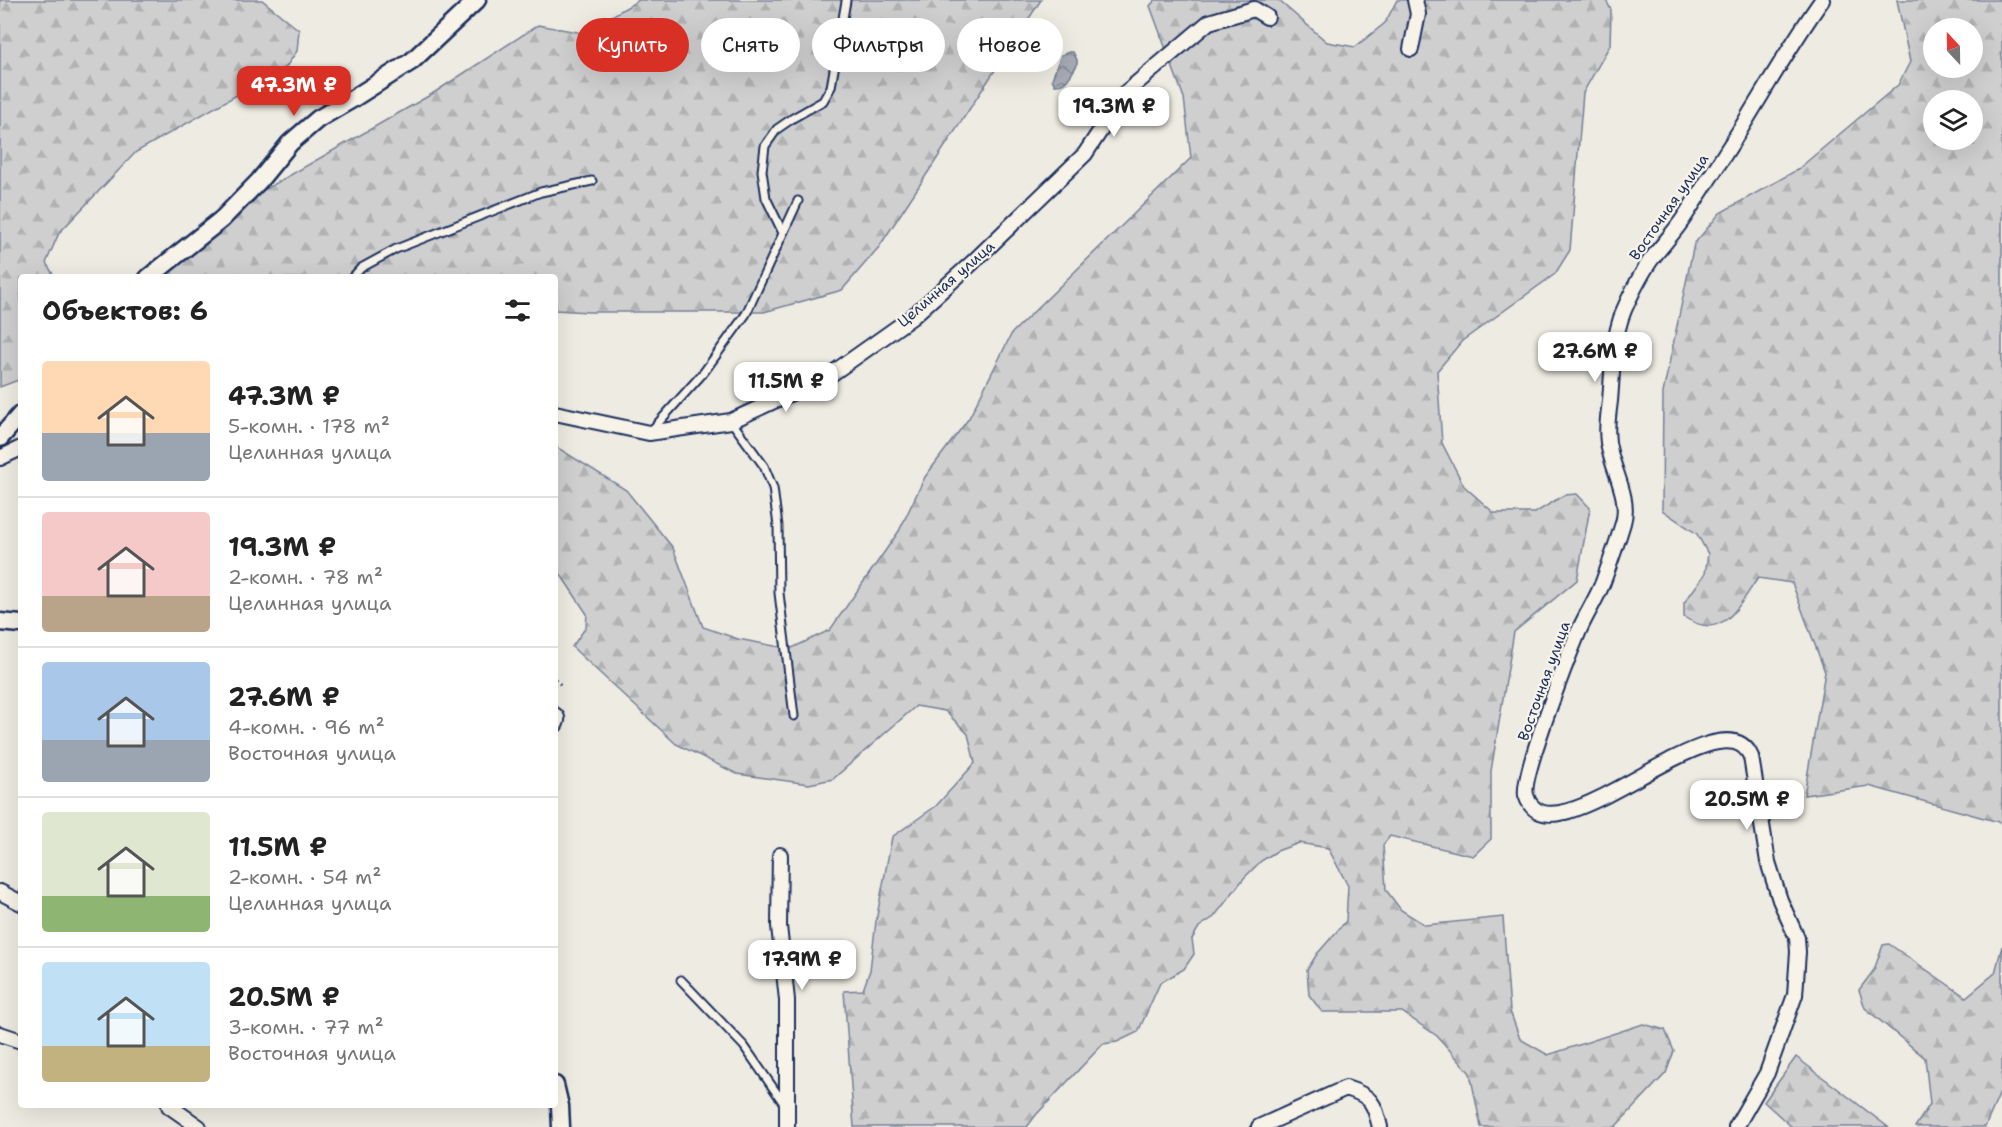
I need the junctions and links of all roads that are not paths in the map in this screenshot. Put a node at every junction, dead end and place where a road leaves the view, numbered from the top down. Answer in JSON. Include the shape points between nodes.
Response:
{"nodes":[{"id":1,"x":477,"y":0,"type":"edge"},
{"id":2,"x":1415,"y":0,"type":"edge"},
{"id":3,"x":1822,"y":0,"type":"edge"},
{"id":4,"x":846,"y":1,"type":"edge"},
{"id":5,"x":1267,"y":17,"type":"dead end"},
{"id":6,"x":1411,"y":49,"type":"dead end"},
{"id":7,"x":592,"y":181,"type":"dead end"},
{"id":8,"x":798,"y":201,"type":"dead end"},
{"id":9,"x":783,"y":233,"type":"junction"},
{"id":10,"x":153,"y":274,"type":"edge"},
{"id":11,"x":356,"y":274,"type":"edge"},
{"id":12,"x":558,"y":414,"type":"edge"},
{"id":13,"x":18,"y":417,"type":"edge"},
{"id":14,"x":731,"y":421,"type":"junction"},
{"id":15,"x":649,"y":433,"type":"junction"},
{"id":16,"x":0,"y":438,"type":"edge"},
{"id":17,"x":18,"y":449,"type":"edge"},
{"id":18,"x":0,"y":458,"type":"edge"},
{"id":19,"x":0,"y":622,"type":"edge"},
{"id":20,"x":18,"y":624,"type":"edge"},
{"id":21,"x":558,"y":713,"type":"edge"},
{"id":22,"x":794,"y":716,"type":"dead end"},
{"id":23,"x":558,"y":727,"type":"edge"},
{"id":24,"x":780,"y":855,"type":"dead end"},
{"id":25,"x":0,"y":892,"type":"edge"},
{"id":26,"x":18,"y":901,"type":"edge"},
{"id":27,"x":681,"y":980,"type":"dead end"},
{"id":28,"x":0,"y":1034,"type":"edge"},
{"id":29,"x":18,"y":1040,"type":"edge"},
{"id":30,"x":558,"y":1098,"type":"edge"},
{"id":31,"x":787,"y":1107,"type":"junction"},
{"id":32,"x":172,"y":1108,"type":"edge"},
{"id":33,"x":199,"y":1127,"type":"edge"},
{"id":34,"x":561,"y":1127,"type":"edge"},
{"id":35,"x":787,"y":1127,"type":"edge"},
{"id":36,"x":1259,"y":1127,"type":"edge"},
{"id":37,"x":1380,"y":1127,"type":"edge"},
{"id":38,"x":1736,"y":1127,"type":"edge"}],
"edges":[{"from":1,"to":10,"type":"street","via":[[412,61],[318,119],[290,143],[260,182],[222,219]]},
{"from":2,"to":6,"type":"street","via":[[1418,14]]},
{"from":3,"to":38,"type":"street","name":"Восточная улица","via":[[1627,302],[1614,342],[1607,418],[1609,451],[1624,503],[1624,519],[1602,584],[1578,632],[1526,780],[1526,795],[1538,811],[1561,813],[1601,798],[1711,743],[1738,743],[1748,749],[1768,862],[1797,938],[1798,952],[1795,995],[1767,1073]]},
{"from":4,"to":9,"type":"lane","via":[[831,87],[823,101],[777,129],[765,146],[762,171],[766,198]]},
{"from":5,"to":14,"type":"street","name":"Целинная улица","via":[[1254,9],[1209,22],[1125,93],[1085,154],[912,317],[830,375]]},
{"from":7,"to":11,"type":"lane","via":[[541,192],[396,249]]},
{"from":8,"to":9,"type":"lane"},
{"from":9,"to":15,"type":"lane","via":[[746,314],[704,372]]},
{"from":12,"to":15,"type":"street","name":"Целинная улица"},
{"from":13,"to":16,"type":"street"},
{"from":14,"to":15,"type":"street","name":"Целинная улица"},
{"from":14,"to":22,"type":"lane","via":[[764,466],[773,488],[779,593]]},
{"from":17,"to":18,"type":"street"},
{"from":19,"to":20,"type":"street"},
{"from":21,"to":23,"type":"lane"},
{"from":24,"to":31,"type":"street"},
{"from":25,"to":26,"type":"street"},
{"from":27,"to":31,"type":"lane","via":[[744,1046]]},
{"from":28,"to":29,"type":"street"},
{"from":30,"to":34,"type":"street"},
{"from":31,"to":35,"type":"street"},
{"from":32,"to":33,"type":"street"},
{"from":36,"to":37,"type":"street","via":[[1346,1088],[1363,1093],[1374,1104]]}]}
